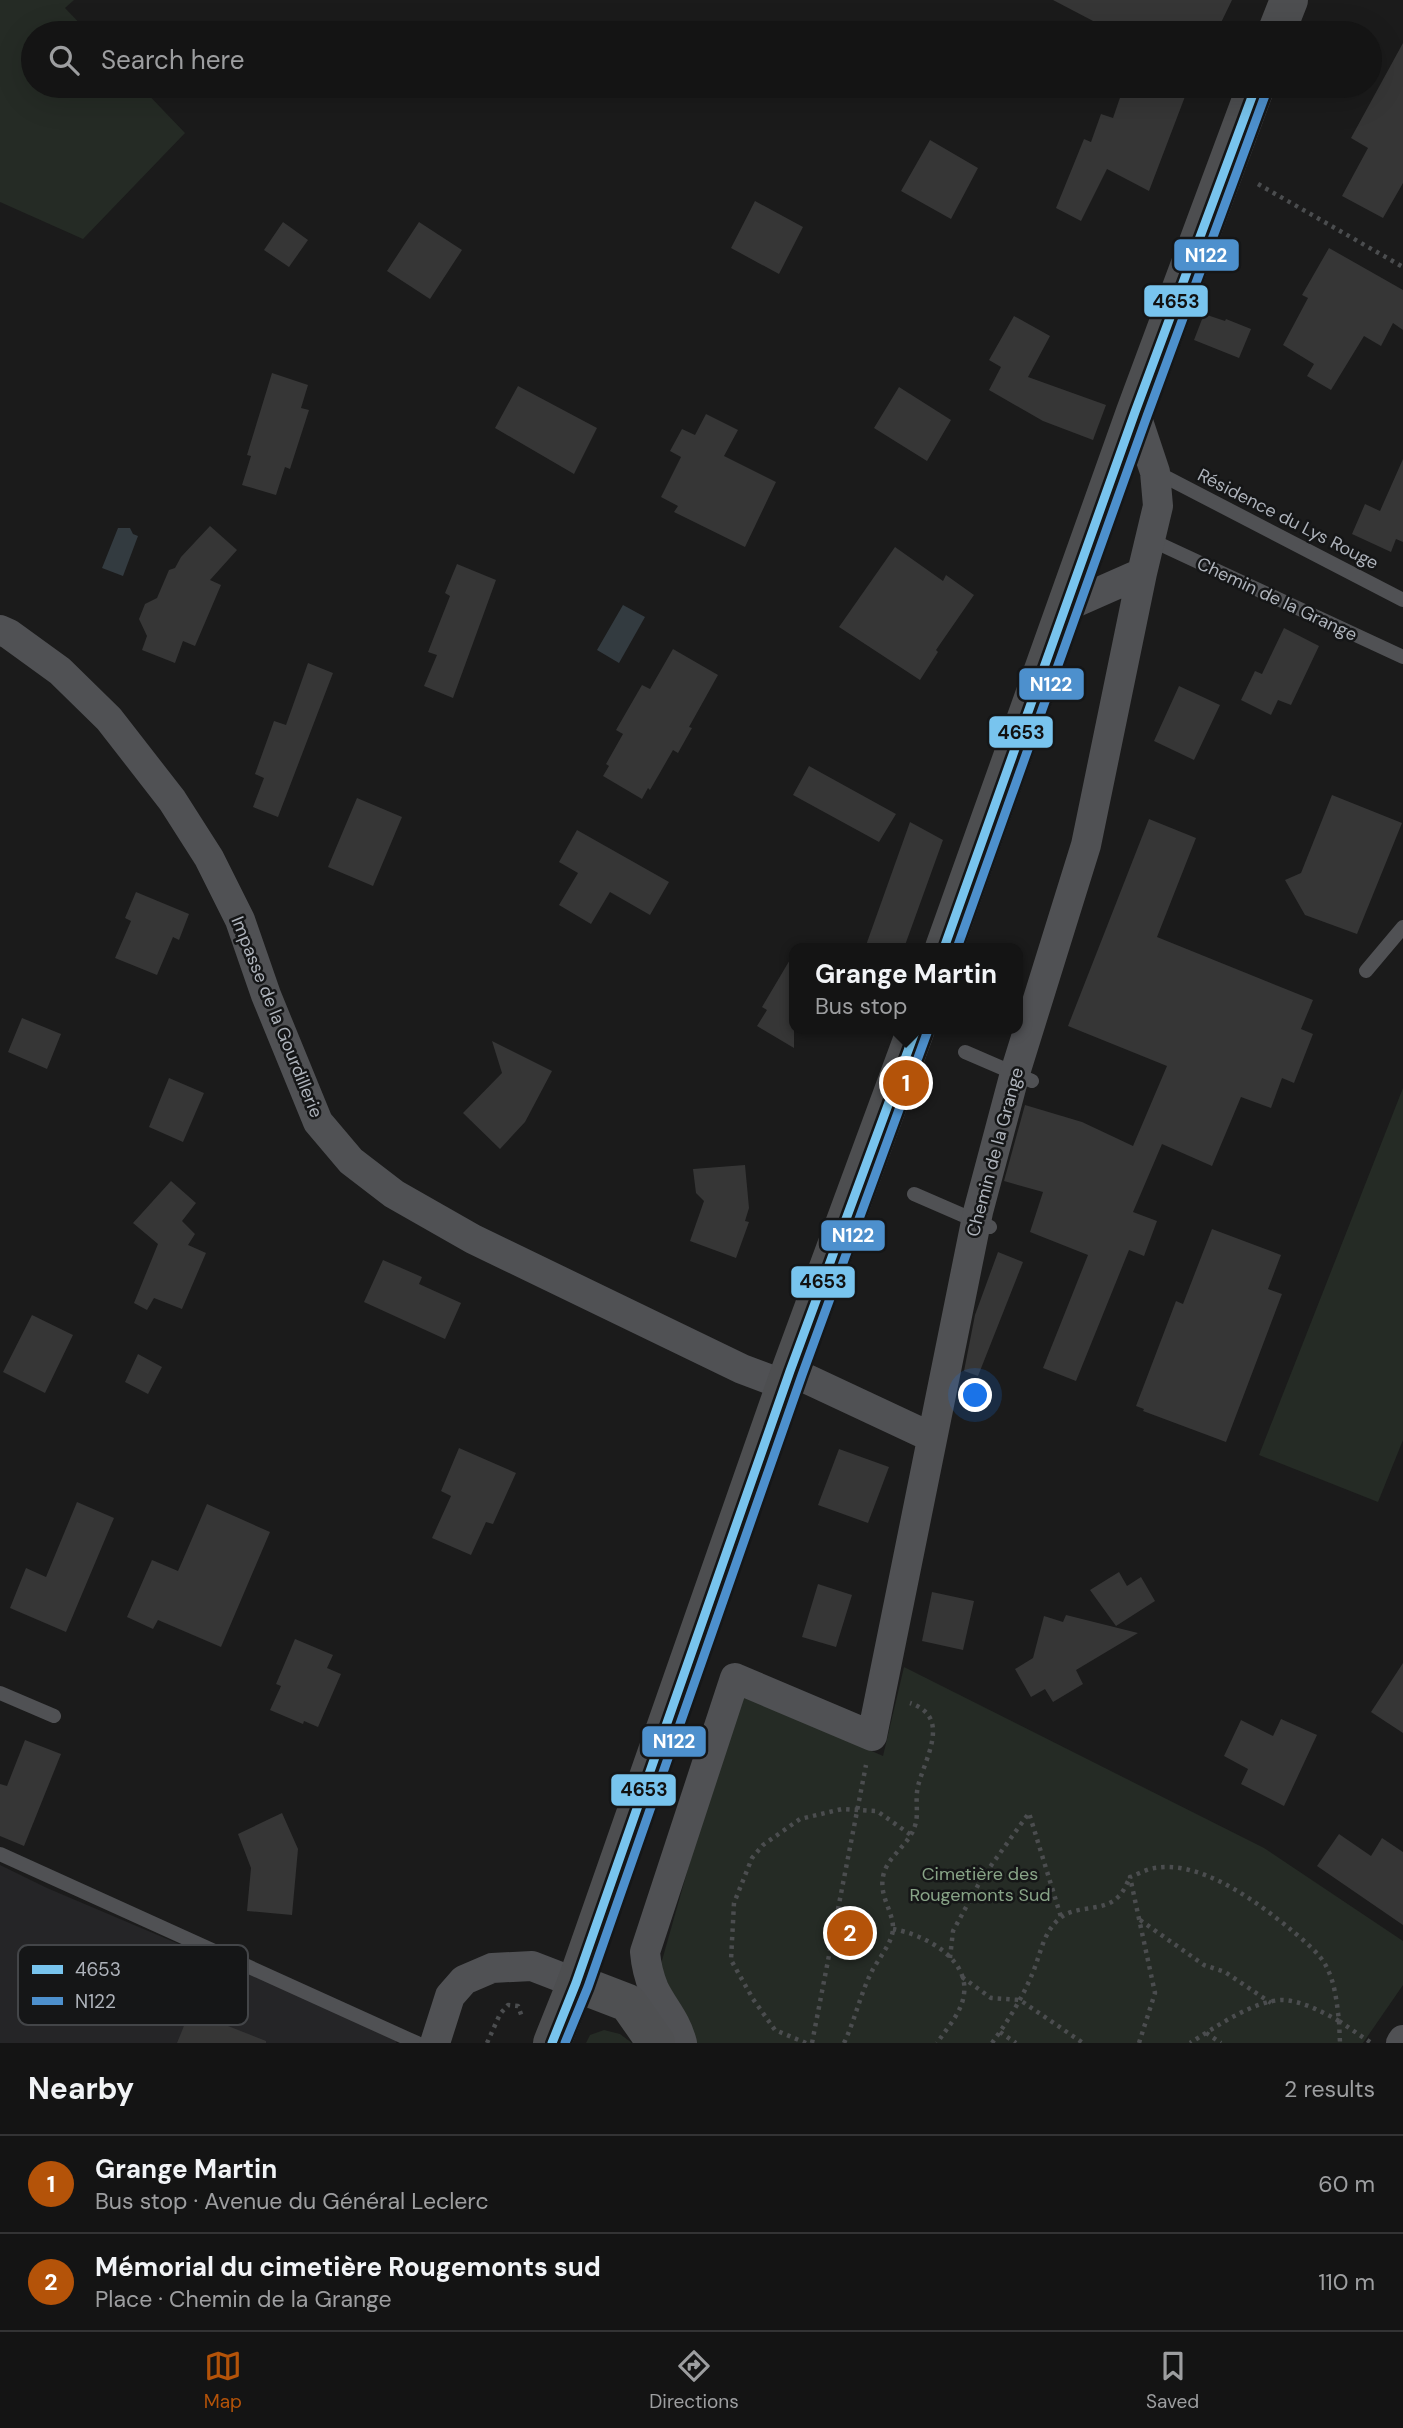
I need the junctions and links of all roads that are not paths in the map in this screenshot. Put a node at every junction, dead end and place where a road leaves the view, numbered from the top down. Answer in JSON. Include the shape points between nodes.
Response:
{"nodes":[{"id":1,"x":1289,"y":0,"type":"edge"},
{"id":2,"x":1281,"y":21,"type":"edge"},
{"id":3,"x":1252,"y":98,"type":"edge"},
{"id":4,"x":1135,"y":412,"type":"junction"},
{"id":5,"x":1155,"y":472,"type":"junction"},
{"id":6,"x":1151,"y":540,"type":"junction"},
{"id":7,"x":1142,"y":573,"type":"junction"},
{"id":8,"x":1403,"y":600,"type":"edge"},
{"id":9,"x":1065,"y":607,"type":"junction"},
{"id":10,"x":0,"y":630,"type":"edge"},
{"id":11,"x":1403,"y":657,"type":"edge"},
{"id":12,"x":1403,"y":927,"type":"edge"},
{"id":13,"x":946,"y":943,"type":"edge"},
{"id":14,"x":1366,"y":971,"type":"dead end"},
{"id":15,"x":914,"y":1034,"type":"edge"},
{"id":16,"x":965,"y":1052,"type":"dead end"},
{"id":17,"x":1023,"y":1077,"type":"junction"},
{"id":18,"x":914,"y":1194,"type":"dead end"},
{"id":19,"x":983,"y":1224,"type":"junction"},
{"id":20,"x":788,"y":1378,"type":"junction"},
{"id":21,"x":931,"y":1437,"type":"junction"},
{"id":22,"x":0,"y":1693,"type":"edge"},
{"id":23,"x":54,"y":1716,"type":"dead end"},
{"id":24,"x":0,"y":1854,"type":"edge"},
{"id":25,"x":201,"y":1945,"type":"edge"},
{"id":26,"x":248,"y":1966,"type":"edge"},
{"id":27,"x":576,"y":1983,"type":"junction"},
{"id":28,"x":537,"y":2031,"type":"edge"},
{"id":29,"x":417,"y":2043,"type":"edge"},
{"id":30,"x":435,"y":2043,"type":"edge"},
{"id":31,"x":656,"y":2043,"type":"edge"},
{"id":32,"x":682,"y":2043,"type":"edge"}],
"edges":[{"from":1,"to":2,"type":"main road"},
{"from":3,"to":4,"type":"main road"},
{"from":4,"to":5,"type":"street","name":"Chemin de la Grange"},
{"from":4,"to":9,"type":"main road"},
{"from":5,"to":6,"type":"street","name":"Chemin de la Grange","via":[[1158,506]]},
{"from":5,"to":8,"type":"lane","name":"Résidence du Lys Rouge"},
{"from":6,"to":7,"type":"street","name":"Chemin de la Grange"},
{"from":6,"to":11,"type":"lane","name":"Chemin de la Grange"},
{"from":7,"to":9,"type":"street"},
{"from":7,"to":17,"type":"street","name":"Chemin de la Grange","via":[[1086,845]]},
{"from":9,"to":13,"type":"main road"},
{"from":10,"to":20,"type":"street","name":"Impasse de la Gourdillerie","via":[[60,671],[109,719],[172,800],[240,919],[265,995],[318,1122],[352,1161],[394,1194],[473,1239],[742,1369]]},
{"from":12,"to":14,"type":"lane"},
{"from":15,"to":20,"type":"main road"},
{"from":16,"to":17,"type":"lane"},
{"from":17,"to":19,"type":"street","name":"Chemin de la Grange"},
{"from":18,"to":19,"type":"lane"},
{"from":19,"to":21,"type":"street","name":"Chemin de la Grange"},
{"from":20,"to":21,"type":"street","name":"Impasse de la Gourdillerie"},
{"from":20,"to":27,"type":"main road"},
{"from":21,"to":32,"type":"street","name":"Chemin de la Grange","via":[[872,1736],[735,1678],[645,1951],[654,1989],[678,2025]]},
{"from":22,"to":23,"type":"lane"},
{"from":24,"to":25,"type":"lane"},
{"from":26,"to":29,"type":"lane"},
{"from":27,"to":28,"type":"main road"},
{"from":27,"to":30,"type":"street","via":[[532,1966],[492,1968],[464,1980],[450,1996]]},
{"from":27,"to":31,"type":"street","via":[[628,2003]]}]}
